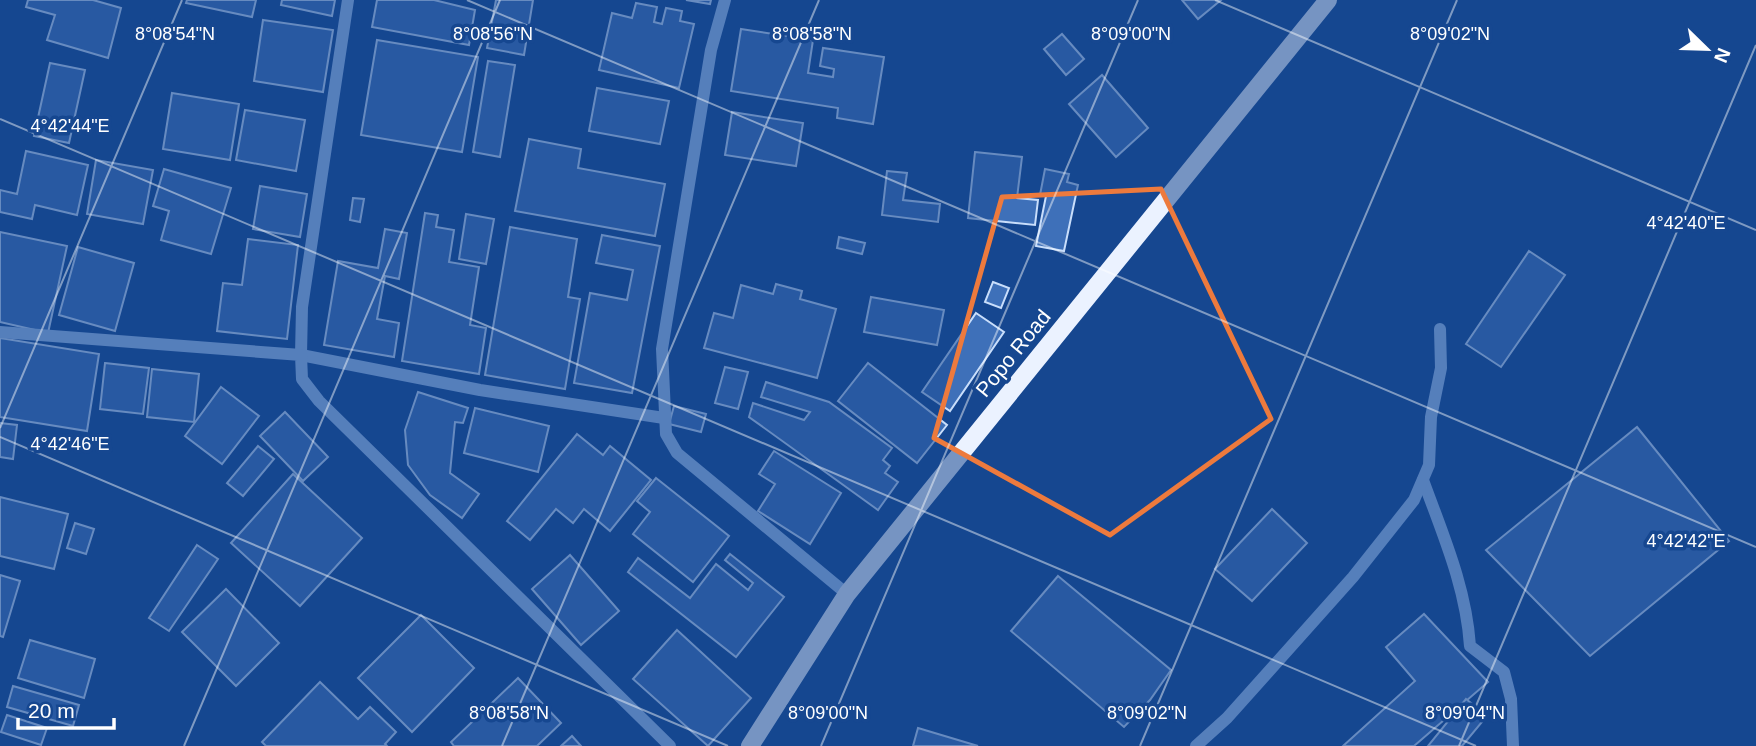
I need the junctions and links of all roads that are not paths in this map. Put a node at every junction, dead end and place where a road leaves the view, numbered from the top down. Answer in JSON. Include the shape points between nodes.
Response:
{"nodes":[{"id":1,"x":348,"y":0,"type":"edge"},
{"id":2,"x":725,"y":0,"type":"edge"},
{"id":3,"x":1328,"y":0,"type":"edge"},
{"id":4,"x":1440,"y":329,"type":"dead end"},
{"id":5,"x":0,"y":332,"type":"edge"},
{"id":6,"x":301,"y":355,"type":"junction"},
{"id":7,"x":664,"y":418,"type":"junction"},
{"id":8,"x":1423,"y":480,"type":"junction"},
{"id":9,"x":847,"y":594,"type":"junction"},
{"id":10,"x":670,"y":746,"type":"edge"},
{"id":11,"x":750,"y":746,"type":"edge"},
{"id":12,"x":1196,"y":746,"type":"edge"},
{"id":13,"x":1513,"y":746,"type":"edge"}],
"edges":[{"from":1,"to":6,"type":"street","via":[[302,307]]},
{"from":2,"to":7,"type":"street","via":[[711,50],[662,349]]},
{"from":3,"to":9,"type":"main road","name":"Popo Road"},
{"from":4,"to":8,"type":"street","via":[[1441,368],[1431,417],[1429,465]]},
{"from":5,"to":6,"type":"street"},
{"from":6,"to":7,"type":"street","via":[[480,390]]},
{"from":6,"to":10,"type":"street","via":[[302,379],[318,401]]},
{"from":7,"to":9,"type":"street","via":[[666,434],[677,453]]},
{"from":8,"to":12,"type":"street","via":[[1414,500],[1353,577],[1227,718]]},
{"from":8,"to":13,"type":"street","via":[[1464,599],[1470,646],[1504,672],[1511,699]]},
{"from":9,"to":11,"type":"main road","name":"Popo Road"}]}
